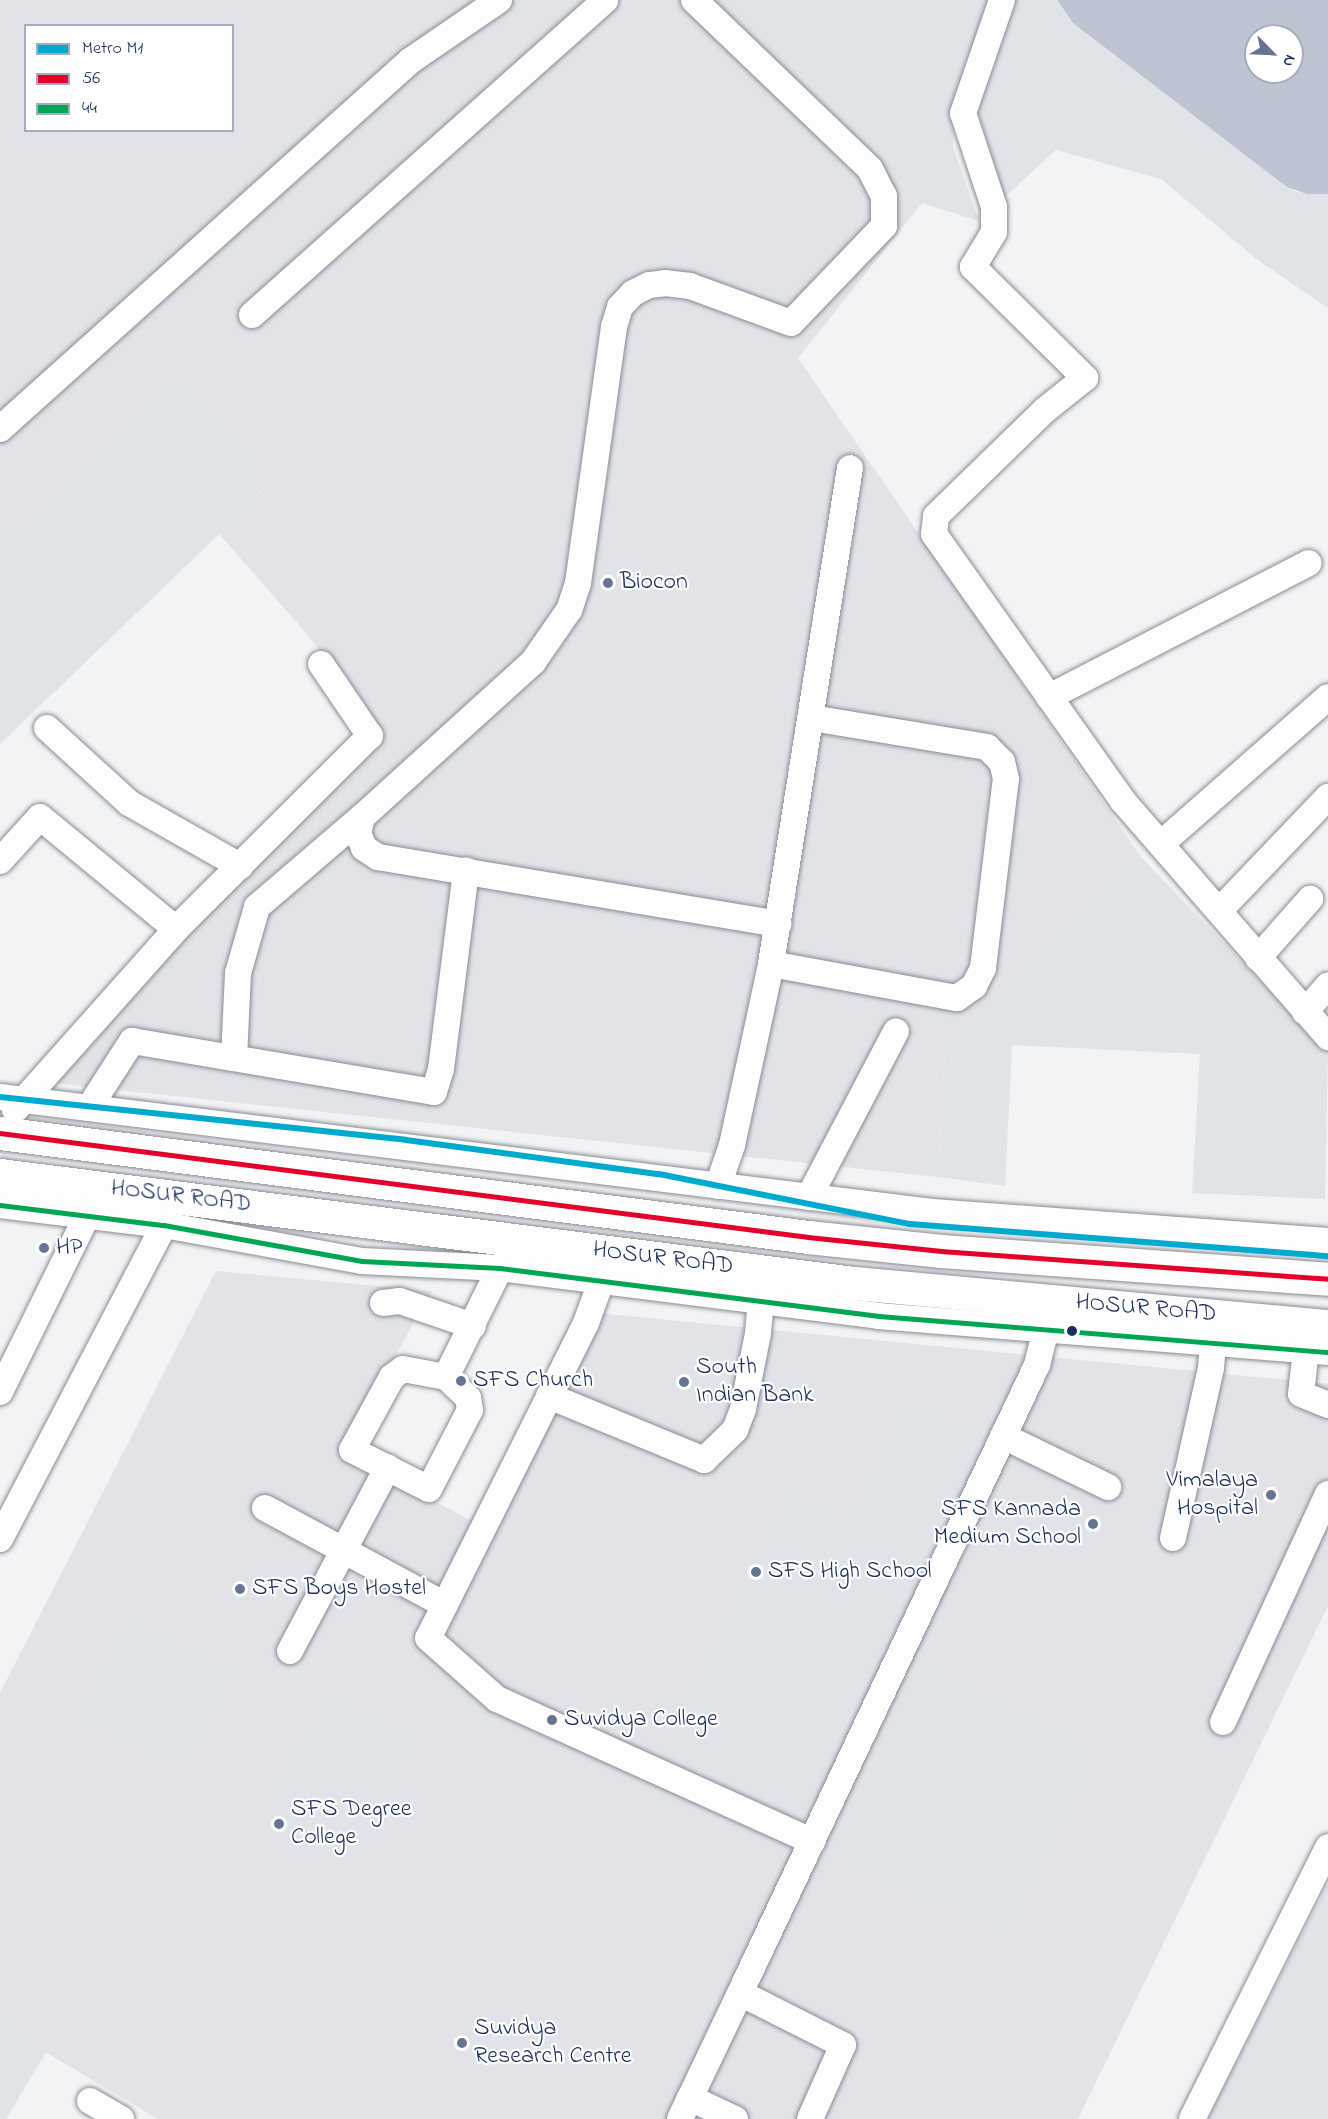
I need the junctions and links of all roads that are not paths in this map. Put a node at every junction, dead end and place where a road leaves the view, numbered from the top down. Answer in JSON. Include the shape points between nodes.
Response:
{"nodes":[{"id":1,"x":499,"y":0,"type":"edge"},
{"id":2,"x":605,"y":0,"type":"edge"},
{"id":3,"x":694,"y":0,"type":"edge"},
{"id":4,"x":1002,"y":0,"type":"edge"},
{"id":5,"x":252,"y":315,"type":"dead end"},
{"id":6,"x":0,"y":429,"type":"edge"},
{"id":7,"x":850,"y":468,"type":"dead end"},
{"id":8,"x":1309,"y":563,"type":"dead end"},
{"id":9,"x":321,"y":664,"type":"dead end"},
{"id":10,"x":1049,"y":697,"type":"junction"},
{"id":11,"x":1328,"y":697,"type":"edge"},
{"id":12,"x":812,"y":717,"type":"junction"},
{"id":13,"x":47,"y":728,"type":"dead end"},
{"id":14,"x":1328,"y":797,"type":"edge"},
{"id":15,"x":362,"y":817,"type":"junction"},
{"id":16,"x":1162,"y":843,"type":"junction"},
{"id":17,"x":0,"y":861,"type":"edge"},
{"id":18,"x":240,"y":866,"type":"junction"},
{"id":19,"x":466,"y":872,"type":"junction"},
{"id":20,"x":1310,"y":899,"type":"dead end"},
{"id":21,"x":1219,"y":911,"type":"junction"},
{"id":22,"x":778,"y":924,"type":"junction"},
{"id":23,"x":176,"y":929,"type":"junction"},
{"id":24,"x":1258,"y":958,"type":"junction"},
{"id":25,"x":771,"y":964,"type":"junction"},
{"id":26,"x":1328,"y":986,"type":"edge"},
{"id":27,"x":1305,"y":1012,"type":"junction"},
{"id":28,"x":896,"y":1031,"type":"dead end"},
{"id":29,"x":1328,"y":1037,"type":"edge"},
{"id":30,"x":234,"y":1058,"type":"junction"},
{"id":31,"x":12,"y":1099,"type":"edge"},
{"id":32,"x":89,"y":1108,"type":"junction"},
{"id":33,"x":0,"y":1131,"type":"edge"},
{"id":34,"x":0,"y":1175,"type":"edge"},
{"id":35,"x":718,"y":1186,"type":"junction"},
{"id":36,"x":809,"y":1197,"type":"junction"},
{"id":37,"x":3,"y":1211,"type":"edge"},
{"id":38,"x":87,"y":1216,"type":"junction"},
{"id":39,"x":164,"y":1225,"type":"junction"},
{"id":40,"x":1328,"y":1241,"type":"edge"},
{"id":41,"x":500,"y":1268,"type":"junction"},
{"id":42,"x":1328,"y":1279,"type":"edge"},
{"id":43,"x":602,"y":1280,"type":"junction"},
{"id":44,"x":761,"y":1299,"type":"junction"},
{"id":45,"x":383,"y":1303,"type":"dead end"},
{"id":46,"x":473,"y":1326,"type":"junction"},
{"id":47,"x":1328,"y":1326,"type":"edge"},
{"id":48,"x":1046,"y":1328,"type":"junction"},
{"id":49,"x":1213,"y":1343,"type":"junction"},
{"id":50,"x":1317,"y":1351,"type":"edge"},
{"id":51,"x":446,"y":1377,"type":"junction"},
{"id":52,"x":0,"y":1392,"type":"edge"},
{"id":53,"x":549,"y":1396,"type":"junction"},
{"id":54,"x":1328,"y":1405,"type":"edge"},
{"id":55,"x":1003,"y":1437,"type":"junction"},
{"id":56,"x":388,"y":1467,"type":"junction"},
{"id":57,"x":1108,"y":1487,"type":"dead end"},
{"id":58,"x":1328,"y":1494,"type":"edge"},
{"id":59,"x":266,"y":1508,"type":"dead end"},
{"id":60,"x":0,"y":1539,"type":"edge"},
{"id":61,"x":1173,"y":1539,"type":"dead end"},
{"id":62,"x":343,"y":1551,"type":"junction"},
{"id":63,"x":445,"y":1605,"type":"junction"},
{"id":64,"x":290,"y":1650,"type":"dead end"},
{"id":65,"x":1223,"y":1722,"type":"dead end"},
{"id":66,"x":812,"y":1841,"type":"junction"},
{"id":67,"x":1328,"y":1847,"type":"edge"},
{"id":68,"x":740,"y":1993,"type":"junction"},
{"id":69,"x":90,"y":2101,"type":"dead end"},
{"id":70,"x":685,"y":2108,"type":"edge"},
{"id":71,"x":121,"y":2119,"type":"edge"},
{"id":72,"x":735,"y":2119,"type":"edge"},
{"id":73,"x":810,"y":2119,"type":"edge"},
{"id":74,"x":1192,"y":2119,"type":"edge"}],
"edges":[{"from":1,"to":6,"type":"street","via":[[410,61]]},
{"from":2,"to":5,"type":"street"},
{"from":3,"to":15,"type":"street","via":[[870,169],[884,196],[884,226],[791,323],[690,286],[666,283],[649,285],[633,293],[620,307],[578,583],[569,610],[533,662]]},
{"from":4,"to":10,"type":"street","via":[[963,113],[994,207],[994,232],[974,267],[1085,378],[1045,410],[936,516],[934,534]]},
{"from":7,"to":12,"type":"street"},
{"from":8,"to":10,"type":"street"},
{"from":9,"to":18,"type":"street","via":[[370,736]]},
{"from":10,"to":16,"type":"street","via":[[1123,801]]},
{"from":11,"to":16,"type":"street"},
{"from":12,"to":22,"type":"street"},
{"from":12,"to":25,"type":"street","via":[[987,747],[1002,762],[1006,779],[983,968],[974,986],[957,998]]},
{"from":13,"to":18,"type":"street","via":[[129,803]]},
{"from":14,"to":21,"type":"street"},
{"from":15,"to":19,"type":"street","via":[[360,841],[378,857]]},
{"from":15,"to":30,"type":"street","via":[[257,907],[238,973]]},
{"from":16,"to":21,"type":"street"},
{"from":17,"to":23,"type":"street","via":[[40,817]]},
{"from":18,"to":23,"type":"street"},
{"from":19,"to":22,"type":"street"},
{"from":19,"to":30,"type":"street","via":[[441,1069],[434,1092]]},
{"from":20,"to":24,"type":"street"},
{"from":21,"to":24,"type":"street"},
{"from":22,"to":25,"type":"street"},
{"from":23,"to":31,"type":"street"},
{"from":24,"to":27,"type":"street"},
{"from":25,"to":35,"type":"street","via":[[732,1145]]},
{"from":26,"to":27,"type":"street"},
{"from":27,"to":29,"type":"street"},
{"from":28,"to":36,"type":"street"},
{"from":30,"to":32,"type":"street","via":[[132,1041]]},
{"from":31,"to":32,"type":"street"},
{"from":31,"to":33,"type":"street"},
{"from":32,"to":35,"type":"street"},
{"from":33,"to":42,"type":"highway","name":"HOSUR ROAD","via":[[808,1237],[941,1251]]},
{"from":34,"to":47,"type":"highway","name":"HOSUR ROAD","via":[[854,1283]]},
{"from":35,"to":36,"type":"street"},
{"from":36,"to":40,"type":"street","via":[[932,1212]]},
{"from":37,"to":38,"type":"street"},
{"from":38,"to":39,"type":"street"},
{"from":38,"to":52,"type":"street"},
{"from":39,"to":41,"type":"street","via":[[362,1261]]},
{"from":39,"to":60,"type":"street"},
{"from":41,"to":43,"type":"street"},
{"from":41,"to":46,"type":"street"},
{"from":43,"to":44,"type":"street"},
{"from":43,"to":53,"type":"street"},
{"from":44,"to":48,"type":"street","via":[[879,1317]]},
{"from":44,"to":53,"type":"street","via":[[743,1409],[735,1430],[704,1460]]},
{"from":45,"to":46,"type":"street","via":[[400,1301]]},
{"from":46,"to":51,"type":"street"},
{"from":48,"to":49,"type":"street"},
{"from":48,"to":55,"type":"street","via":[[1037,1365]]},
{"from":49,"to":50,"type":"street"},
{"from":49,"to":61,"type":"street","via":[[1212,1368]]},
{"from":50,"to":54,"type":"street","via":[[1301,1394]]},
{"from":51,"to":56,"type":"street","via":[[468,1398],[470,1410],[429,1489]]},
{"from":51,"to":56,"type":"street","via":[[403,1369],[392,1377],[352,1450]]},
{"from":53,"to":63,"type":"street"},
{"from":55,"to":57,"type":"street"},
{"from":55,"to":66,"type":"street"},
{"from":56,"to":62,"type":"street"},
{"from":58,"to":65,"type":"street"},
{"from":59,"to":62,"type":"street"},
{"from":62,"to":63,"type":"street"},
{"from":62,"to":64,"type":"street"},
{"from":63,"to":66,"type":"street","via":[[428,1638],[497,1699]]},
{"from":66,"to":68,"type":"street"},
{"from":67,"to":74,"type":"street"},
{"from":68,"to":70,"type":"street"},
{"from":68,"to":73,"type":"street","via":[[843,2045]]},
{"from":69,"to":71,"type":"street"},
{"from":70,"to":72,"type":"street"}]}
